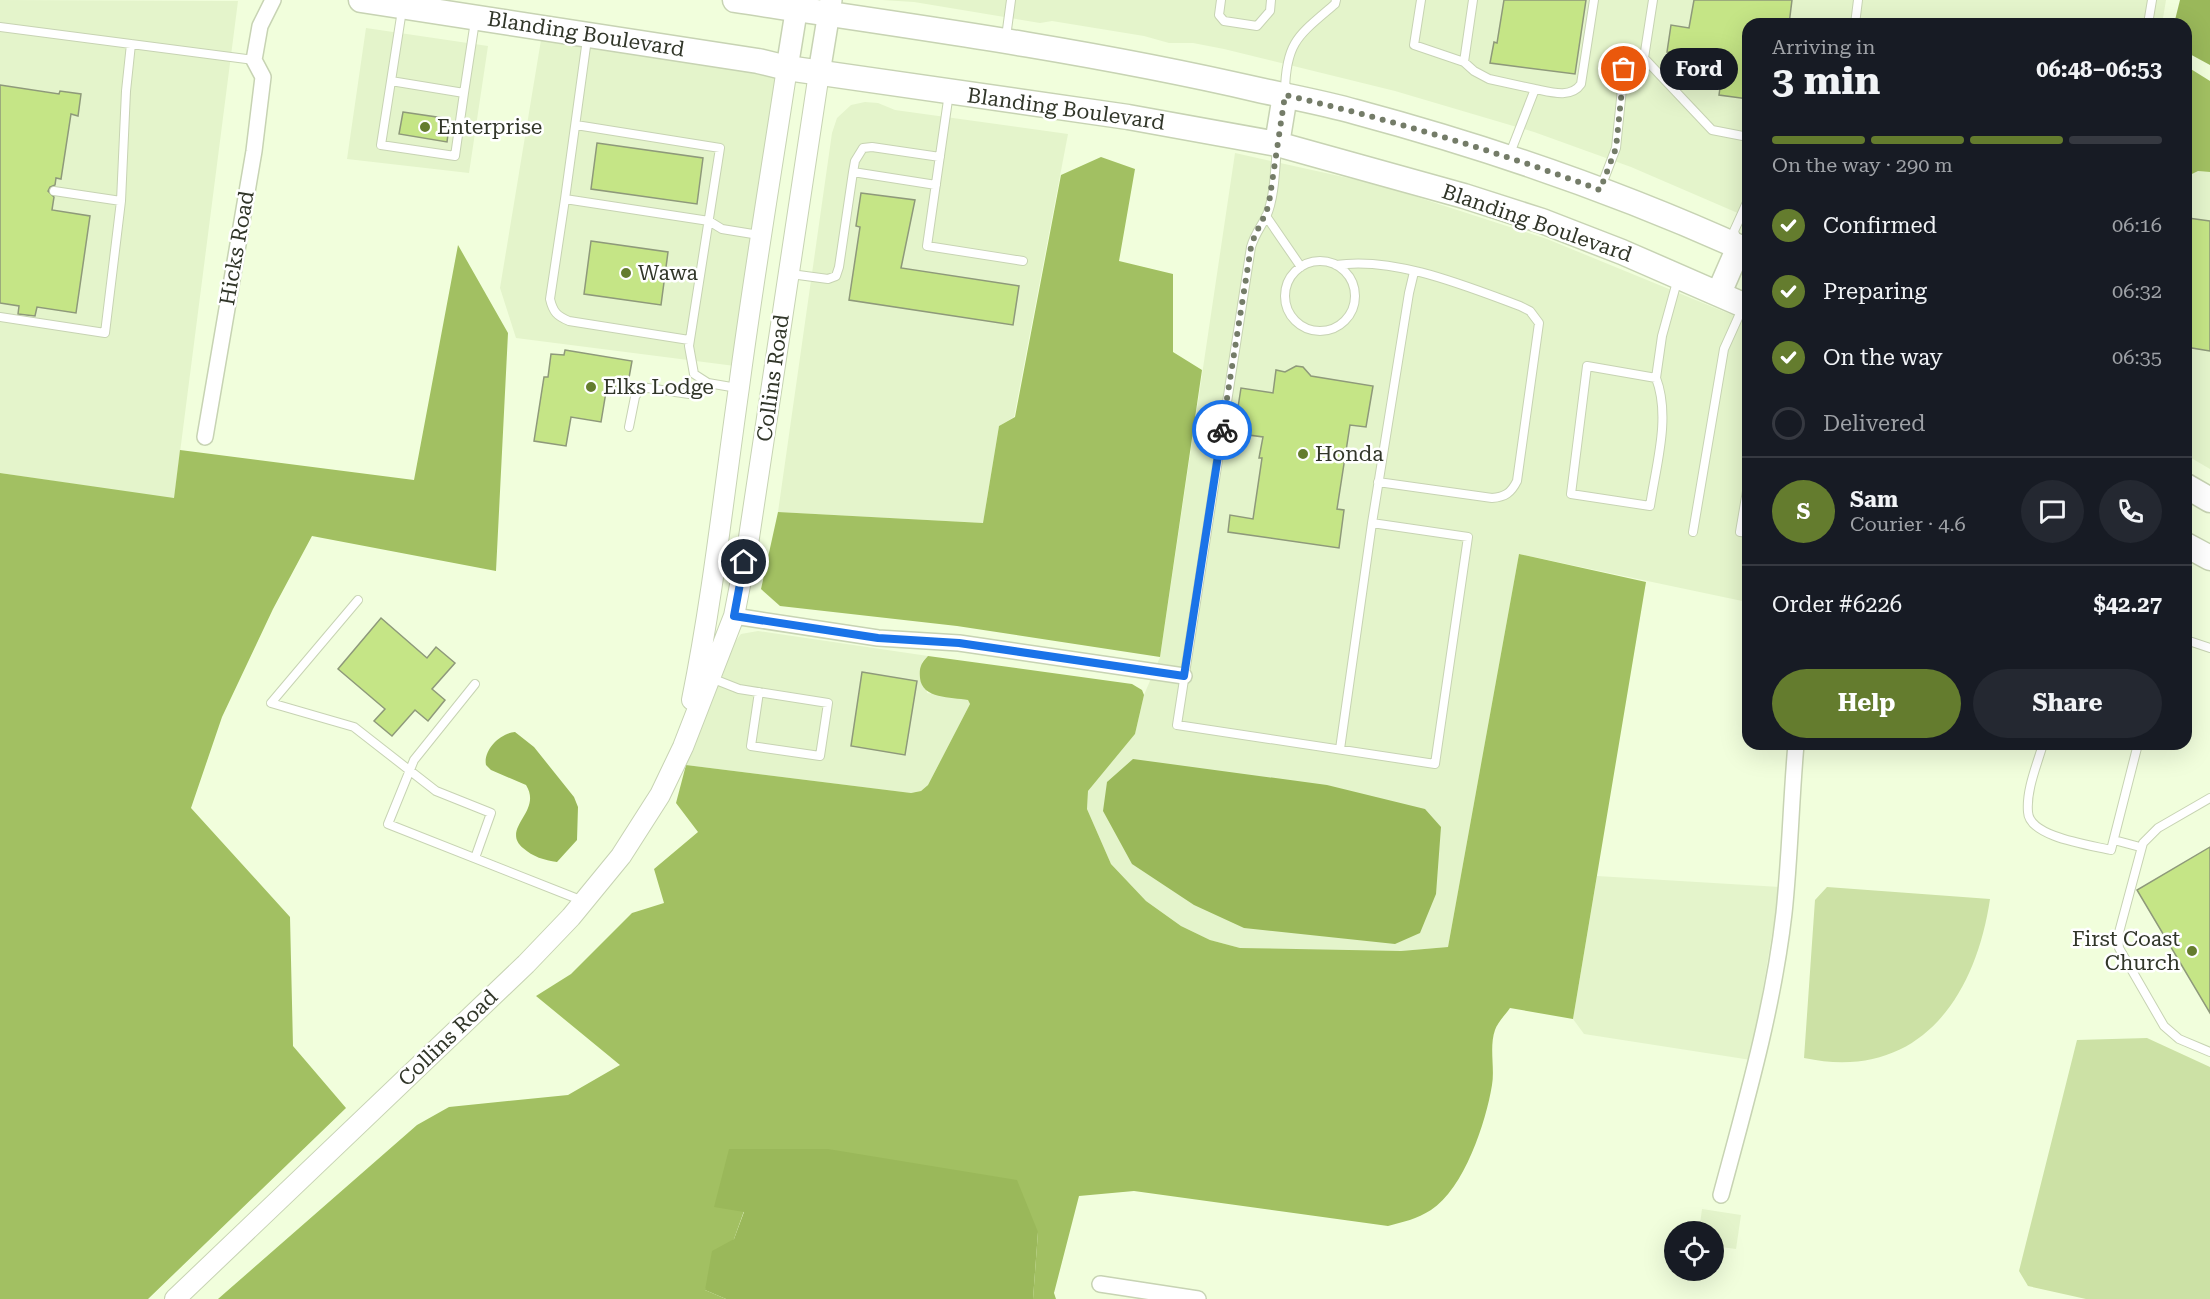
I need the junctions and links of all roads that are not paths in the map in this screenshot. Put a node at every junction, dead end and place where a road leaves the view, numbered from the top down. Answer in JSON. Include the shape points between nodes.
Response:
{"nodes":[{"id":1,"x":273,"y":0,"type":"edge"},
{"id":2,"x":361,"y":0,"type":"edge"},
{"id":3,"x":735,"y":0,"type":"edge"},
{"id":4,"x":1011,"y":0,"type":"edge"},
{"id":5,"x":1221,"y":0,"type":"edge"},
{"id":6,"x":1271,"y":0,"type":"edge"},
{"id":7,"x":1335,"y":0,"type":"edge"},
{"id":8,"x":1421,"y":0,"type":"edge"},
{"id":9,"x":1473,"y":0,"type":"edge"},
{"id":10,"x":1594,"y":0,"type":"edge"},
{"id":11,"x":1653,"y":0,"type":"edge"},
{"id":12,"x":1858,"y":0,"type":"edge"},
{"id":13,"x":2152,"y":0,"type":"edge"},
{"id":14,"x":797,"y":5,"type":"edge"},
{"id":15,"x":402,"y":6,"type":"junction"},
{"id":16,"x":830,"y":7,"type":"edge"},
{"id":17,"x":476,"y":17,"type":"junction"},
{"id":18,"x":1856,"y":18,"type":"edge"},
{"id":19,"x":2149,"y":18,"type":"edge"},
{"id":20,"x":0,"y":27,"type":"edge"},
{"id":21,"x":588,"y":35,"type":"junction"},
{"id":22,"x":1006,"y":41,"type":"junction"},
{"id":23,"x":131,"y":44,"type":"junction"},
{"id":24,"x":1644,"y":58,"type":"junction"},
{"id":25,"x":254,"y":60,"type":"junction"},
{"id":26,"x":1464,"y":62,"type":"junction"},
{"id":27,"x":787,"y":68,"type":"junction"},
{"id":28,"x":819,"y":73,"type":"junction"},
{"id":29,"x":391,"y":81,"type":"junction"},
{"id":30,"x":1534,"y":89,"type":"junction"},
{"id":31,"x":949,"y":92,"type":"junction"},
{"id":32,"x":464,"y":93,"type":"junction"},
{"id":33,"x":1285,"y":95,"type":"junction"},
{"id":34,"x":576,"y":125,"type":"junction"},
{"id":35,"x":1742,"y":136,"type":"edge"},
{"id":36,"x":1277,"y":144,"type":"junction"},
{"id":37,"x":940,"y":157,"type":"junction"},
{"id":38,"x":1509,"y":157,"type":"junction"},
{"id":39,"x":853,"y":172,"type":"junction"},
{"id":40,"x":936,"y":185,"type":"junction"},
{"id":41,"x":1600,"y":190,"type":"junction"},
{"id":42,"x":54,"y":191,"type":"dead end"},
{"id":43,"x":566,"y":199,"type":"junction"},
{"id":44,"x":121,"y":201,"type":"junction"},
{"id":45,"x":1742,"y":213,"type":"edge"},
{"id":46,"x":1266,"y":216,"type":"junction"},
{"id":47,"x":709,"y":221,"type":"junction"},
{"id":48,"x":762,"y":236,"type":"junction"},
{"id":49,"x":1742,"y":243,"type":"edge"},
{"id":50,"x":1742,"y":246,"type":"edge"},
{"id":51,"x":1742,"y":252,"type":"edge"},
{"id":52,"x":1023,"y":261,"type":"dead end"},
{"id":53,"x":1336,"y":265,"type":"junction"},
{"id":54,"x":1301,"y":267,"type":"junction"},
{"id":55,"x":1414,"y":272,"type":"junction"},
{"id":56,"x":788,"y":274,"type":"junction"},
{"id":57,"x":1678,"y":275,"type":"junction"},
{"id":58,"x":1719,"y":292,"type":"junction"},
{"id":59,"x":1742,"y":304,"type":"edge"},
{"id":60,"x":1742,"y":314,"type":"edge"},
{"id":61,"x":0,"y":317,"type":"edge"},
{"id":62,"x":690,"y":340,"type":"junction"},
{"id":63,"x":1656,"y":378,"type":"junction"},
{"id":64,"x":708,"y":383,"type":"junction"},
{"id":65,"x":738,"y":388,"type":"junction"},
{"id":66,"x":629,"y":427,"type":"dead end"},
{"id":67,"x":205,"y":437,"type":"dead end"},
{"id":68,"x":1378,"y":482,"type":"junction"},
{"id":69,"x":2192,"y":490,"type":"edge"},
{"id":70,"x":2210,"y":500,"type":"edge"},
{"id":71,"x":1372,"y":523,"type":"junction"},
{"id":72,"x":1693,"y":532,"type":"dead end"},
{"id":73,"x":2192,"y":548,"type":"edge"},
{"id":74,"x":2210,"y":558,"type":"edge"},
{"id":75,"x":358,"y":600,"type":"dead end"},
{"id":76,"x":734,"y":616,"type":"junction"},
{"id":77,"x":2192,"y":642,"type":"edge"},
{"id":78,"x":2210,"y":648,"type":"edge"},
{"id":79,"x":1184,"y":676,"type":"junction"},
{"id":80,"x":711,"y":678,"type":"junction"},
{"id":81,"x":476,"y":684,"type":"dead end"},
{"id":82,"x":759,"y":692,"type":"junction"},
{"id":83,"x":683,"y":747,"type":"junction"},
{"id":84,"x":1340,"y":749,"type":"junction"},
{"id":85,"x":1796,"y":750,"type":"edge"},
{"id":86,"x":2041,"y":750,"type":"edge"},
{"id":87,"x":2136,"y":750,"type":"edge"},
{"id":88,"x":410,"y":770,"type":"junction"},
{"id":89,"x":2210,"y":798,"type":"edge"},
{"id":90,"x":2114,"y":840,"type":"junction"},
{"id":91,"x":2140,"y":847,"type":"junction"},
{"id":92,"x":475,"y":858,"type":"junction"},
{"id":93,"x":584,"y":901,"type":"junction"},
{"id":94,"x":2210,"y":1052,"type":"edge"},
{"id":95,"x":1721,"y":1195,"type":"dead end"},
{"id":96,"x":1100,"y":1284,"type":"dead end"},
{"id":97,"x":175,"y":1299,"type":"edge"},
{"id":98,"x":1198,"y":1299,"type":"edge"}],
"edges":[{"from":1,"to":25,"type":"street","name":"Hicks Road","via":[[260,26]]},
{"from":2,"to":15,"type":"main road","name":"Blanding Boulevard"},
{"from":3,"to":14,"type":"main road"},
{"from":4,"to":22,"type":"lane"},
{"from":5,"to":6,"type":"lane","via":[[1219,15],[1224,21],[1257,26],[1269,11]]},
{"from":7,"to":33,"type":"lane","via":[[1297,36],[1285,67]]},
{"from":8,"to":26,"type":"lane","via":[[1414,45]]},
{"from":9,"to":26,"type":"lane"},
{"from":10,"to":30,"type":"lane","via":[[1581,84],[1567,94]]},
{"from":11,"to":24,"type":"lane"},
{"from":12,"to":18,"type":"lane"},
{"from":13,"to":19,"type":"lane"},
{"from":14,"to":16,"type":"main road"},
{"from":14,"to":27,"type":"main road","name":"Collins Road"},
{"from":15,"to":17,"type":"main road","name":"Blanding Boulevard"},
{"from":15,"to":29,"type":"lane"},
{"from":16,"to":22,"type":"main road"},
{"from":16,"to":28,"type":"main road","name":"Collins Road"},
{"from":17,"to":21,"type":"main road","name":"Blanding Boulevard"},
{"from":17,"to":32,"type":"lane"},
{"from":20,"to":23,"type":"lane"},
{"from":21,"to":27,"type":"main road","name":"Blanding Boulevard"},
{"from":21,"to":34,"type":"lane"},
{"from":22,"to":33,"type":"main road","via":[[1179,71]]},
{"from":23,"to":25,"type":"lane"},
{"from":23,"to":44,"type":"lane"},
{"from":24,"to":35,"type":"lane","via":[[1712,130]]},
{"from":24,"to":41,"type":"lane","via":[[1626,64],[1624,69],[1616,148]]},
{"from":25,"to":67,"type":"street","name":"Hicks Road","via":[[263,77],[259,108]]},
{"from":26,"to":30,"type":"lane","via":[[1489,79]]},
{"from":27,"to":28,"type":"main road","name":"Blanding Boulevard"},
{"from":27,"to":48,"type":"street","name":"Collins Road"},
{"from":28,"to":31,"type":"main road","name":"Blanding Boulevard"},
{"from":28,"to":56,"type":"street","name":"Collins Road"},
{"from":29,"to":32,"type":"lane"},
{"from":29,"to":32,"type":"lane","via":[[381,145],[454,156]]},
{"from":30,"to":38,"type":"lane"},
{"from":31,"to":36,"type":"main road","name":"Blanding Boulevard","via":[[1196,128]]},
{"from":31,"to":37,"type":"lane"},
{"from":33,"to":36,"type":"main road"},
{"from":33,"to":38,"type":"main road"},
{"from":34,"to":43,"type":"lane"},
{"from":34,"to":47,"type":"lane","via":[[720,148]]},
{"from":36,"to":46,"type":"lane"},
{"from":36,"to":57,"type":"main road","name":"Blanding Boulevard","via":[[1542,221]]},
{"from":37,"to":39,"type":"lane","via":[[863,148]]},
{"from":37,"to":40,"type":"lane"},
{"from":38,"to":41,"type":"main road"},
{"from":39,"to":40,"type":"lane"},
{"from":39,"to":56,"type":"lane","via":[[836,276],[828,279]]},
{"from":40,"to":52,"type":"lane","via":[[927,246]]},
{"from":41,"to":50,"type":"main road"},
{"from":42,"to":44,"type":"lane"},
{"from":43,"to":47,"type":"lane"},
{"from":43,"to":62,"type":"lane","via":[[550,299],[552,310],[569,321]]},
{"from":44,"to":61,"type":"lane","via":[[105,333]]},
{"from":45,"to":49,"type":"lane","via":[[1734,231]]},
{"from":46,"to":54,"type":"lane"},
{"from":46,"to":79,"type":"lane","via":[[1251,247]]},
{"from":47,"to":48,"type":"lane","via":[[722,230]]},
{"from":47,"to":62,"type":"lane"},
{"from":48,"to":65,"type":"street","name":"Collins Road"},
{"from":51,"to":58,"type":"main road"},
{"from":53,"to":54,"type":"lane","via":[[1315,261]]},
{"from":53,"to":54,"type":"lane","via":[[1351,280],[1354,300],[1352,310],[1340,324],[1323,331],[1297,323],[1286,306],[1286,286]]},
{"from":53,"to":55,"type":"lane","via":[[1377,265]]},
{"from":55,"to":68,"type":"lane"},
{"from":55,"to":68,"type":"lane","via":[[1520,306],[1539,323],[1517,481],[1503,497],[1492,498]]},
{"from":56,"to":76,"type":"street","name":"Collins Road"},
{"from":57,"to":58,"type":"main road","name":"Blanding Boulevard"},
{"from":57,"to":63,"type":"lane"},
{"from":58,"to":59,"type":"main road","name":"Blanding Boulevard"},
{"from":60,"to":72,"type":"lane","via":[[1724,349]]},
{"from":62,"to":64,"type":"lane","via":[[694,374]]},
{"from":63,"to":63,"type":"lane","via":[[1662,395],[1661,436],[1650,506],[1571,494],[1587,366]]},
{"from":64,"to":65,"type":"lane"},
{"from":64,"to":66,"type":"lane","via":[[689,394],[641,387]]},
{"from":65,"to":83,"type":"street","name":"Collins Road","via":[[705,638]]},
{"from":68,"to":71,"type":"lane"},
{"from":69,"to":70,"type":"main road"},
{"from":71,"to":84,"type":"lane"},
{"from":71,"to":84,"type":"lane","via":[[1468,537],[1434,764]]},
{"from":73,"to":74,"type":"main road"},
{"from":75,"to":88,"type":"lane","via":[[271,703],[354,727]]},
{"from":76,"to":79,"type":"street"},
{"from":76,"to":80,"type":"street","name":"Collins Road"},
{"from":77,"to":78,"type":"lane"},
{"from":79,"to":84,"type":"lane","via":[[1177,725]]},
{"from":80,"to":82,"type":"lane"},
{"from":80,"to":83,"type":"street","name":"Collins Road"},
{"from":81,"to":88,"type":"lane"},
{"from":82,"to":82,"type":"lane","via":[[752,746],[820,756],[828,703]]},
{"from":83,"to":93,"type":"street","name":"Collins Road","via":[[642,827]]},
{"from":85,"to":95,"type":"street","via":[[1784,913],[1774,982]]},
{"from":86,"to":90,"type":"lane","via":[[2028,799],[2031,822],[2046,833],[2111,850]]},
{"from":87,"to":90,"type":"lane"},
{"from":88,"to":92,"type":"lane","via":[[436,791],[491,813]]},
{"from":88,"to":92,"type":"lane","via":[[388,824]]},
{"from":89,"to":91,"type":"lane","via":[[2158,828]]},
{"from":90,"to":91,"type":"lane"},
{"from":91,"to":94,"type":"lane","via":[[2119,928],[2119,948],[2164,1026],[2180,1039]]},
{"from":92,"to":93,"type":"lane"},
{"from":93,"to":97,"type":"street","name":"Collins Road","via":[[526,964]]},
{"from":96,"to":98,"type":"street"}]}
